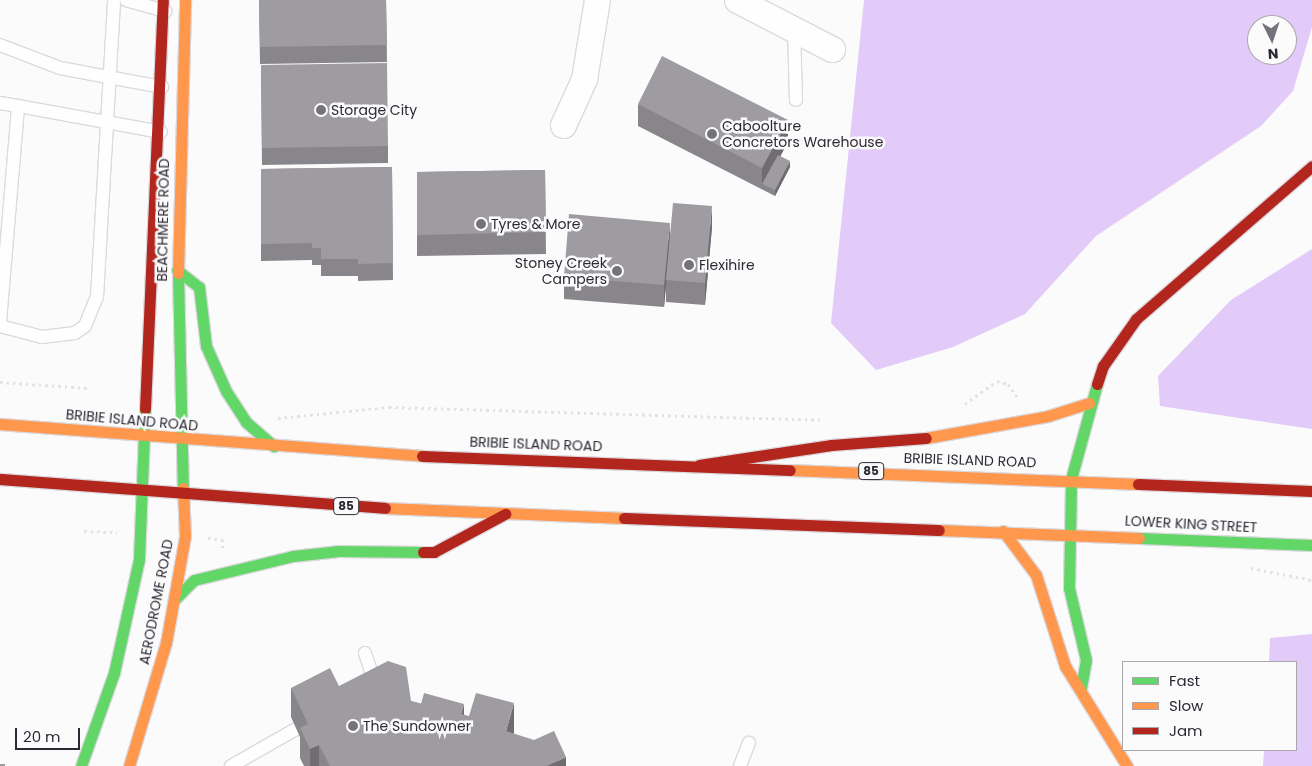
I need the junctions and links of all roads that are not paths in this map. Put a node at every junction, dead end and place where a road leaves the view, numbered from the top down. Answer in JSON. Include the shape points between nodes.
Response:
{"nodes":[{"id":1,"x":114,"y":0,"type":"edge"},
{"id":2,"x":126,"y":0,"type":"edge"},
{"id":3,"x":185,"y":0,"type":"edge"},
{"id":4,"x":597,"y":0,"type":"edge"},
{"id":5,"x":737,"y":0,"type":"edge"},
{"id":6,"x":163,"y":5,"type":"edge"},
{"id":7,"x":184,"y":14,"type":"junction"},
{"id":8,"x":794,"y":29,"type":"junction"},
{"id":9,"x":0,"y":45,"type":"edge"},
{"id":10,"x":832,"y":49,"type":"dead end"},
{"id":11,"x":110,"y":79,"type":"junction"},
{"id":12,"x":159,"y":87,"type":"junction"},
{"id":13,"x":179,"y":89,"type":"junction"},
{"id":14,"x":796,"y":100,"type":"dead end"},
{"id":15,"x":0,"y":103,"type":"edge"},
{"id":16,"x":18,"y":106,"type":"junction"},
{"id":17,"x":563,"y":125,"type":"dead end"},
{"id":18,"x":109,"y":126,"type":"junction"},
{"id":19,"x":156,"y":132,"type":"junction"},
{"id":20,"x":179,"y":134,"type":"junction"},
{"id":21,"x":1312,"y":166,"type":"edge"},
{"id":22,"x":177,"y":270,"type":"junction"},
{"id":23,"x":0,"y":322,"type":"edge"},
{"id":24,"x":0,"y":326,"type":"edge"},
{"id":25,"x":1089,"y":403,"type":"junction"},
{"id":26,"x":0,"y":424,"type":"edge"},
{"id":27,"x":143,"y":436,"type":"junction"},
{"id":28,"x":182,"y":440,"type":"junction"},
{"id":29,"x":274,"y":446,"type":"junction"},
{"id":30,"x":699,"y":465,"type":"junction"},
{"id":31,"x":0,"y":479,"type":"edge"},
{"id":32,"x":1071,"y":479,"type":"junction"},
{"id":33,"x":142,"y":491,"type":"junction"},
{"id":34,"x":1312,"y":491,"type":"edge"},
{"id":35,"x":186,"y":495,"type":"junction"},
{"id":36,"x":506,"y":513,"type":"junction"},
{"id":37,"x":1003,"y":531,"type":"junction"},
{"id":38,"x":1068,"y":533,"type":"junction"},
{"id":39,"x":1312,"y":545,"type":"edge"},
{"id":40,"x":175,"y":599,"type":"junction"},
{"id":41,"x":365,"y":652,"type":"dead end"},
{"id":42,"x":1081,"y":688,"type":"junction"},
{"id":43,"x":360,"y":696,"type":"edge"},
{"id":44,"x":296,"y":729,"type":"edge"},
{"id":45,"x":749,"y":743,"type":"dead end"},
{"id":46,"x":81,"y":766,"type":"edge"},
{"id":47,"x":129,"y":766,"type":"edge"},
{"id":48,"x":231,"y":766,"type":"edge"},
{"id":49,"x":740,"y":766,"type":"edge"},
{"id":50,"x":1128,"y":766,"type":"edge"}],
"edges":[{"from":1,"to":11,"type":"lane"},
{"from":2,"to":6,"type":"lane"},
{"from":3,"to":7,"type":"main road","name":"BEACHMERE ROAD"},
{"from":4,"to":17,"type":"street","via":[[584,79]]},
{"from":5,"to":8,"type":"street"},
{"from":6,"to":7,"type":"lane"},
{"from":6,"to":12,"type":"main road","name":"BEACHMERE ROAD"},
{"from":7,"to":13,"type":"main road","name":"BEACHMERE ROAD"},
{"from":8,"to":10,"type":"street"},
{"from":8,"to":14,"type":"lane"},
{"from":9,"to":11,"type":"lane","via":[[60,68]]},
{"from":11,"to":12,"type":"lane"},
{"from":11,"to":18,"type":"lane"},
{"from":12,"to":13,"type":"lane"},
{"from":12,"to":19,"type":"main road","name":"BEACHMERE ROAD"},
{"from":13,"to":20,"type":"main road","name":"BEACHMERE ROAD"},
{"from":15,"to":16,"type":"lane"},
{"from":16,"to":18,"type":"lane"},
{"from":16,"to":23,"type":"lane"},
{"from":18,"to":19,"type":"lane"},
{"from":18,"to":24,"type":"lane","via":[[100,280],[85,326],[57,337]]},
{"from":19,"to":20,"type":"lane"},
{"from":19,"to":27,"type":"main road","name":"BEACHMERE ROAD"},
{"from":20,"to":22,"type":"main road","name":"BEACHMERE ROAD"},
{"from":21,"to":25,"type":"main road","via":[[1136,319],[1103,366]]},
{"from":22,"to":28,"type":"main road","name":"BEACHMERE ROAD"},
{"from":22,"to":29,"type":"main road","via":[[199,288],[206,346],[246,422]]},
{"from":25,"to":30,"type":"main road","via":[[1021,421],[924,438],[831,445]]},
{"from":25,"to":32,"type":"main road"},
{"from":26,"to":27,"type":"main road","name":"BRIBIE ISLAND ROAD","number":"85"},
{"from":27,"to":28,"type":"main road","name":"BRIBIE ISLAND ROAD","number":"85"},
{"from":27,"to":33,"type":"main road","name":"AERODROME ROAD"},
{"from":28,"to":29,"type":"main road","name":"BRIBIE ISLAND ROAD","number":"85"},
{"from":28,"to":35,"type":"main road","name":"AERODROME ROAD"},
{"from":29,"to":30,"type":"main road","name":"BRIBIE ISLAND ROAD","number":"85","via":[[384,454]]},
{"from":30,"to":32,"type":"main road","name":"BRIBIE ISLAND ROAD","number":"85"},
{"from":31,"to":33,"type":"main road","number":"85"},
{"from":32,"to":34,"type":"main road","number":"85"},
{"from":32,"to":38,"type":"main road"},
{"from":33,"to":35,"type":"main road","number":"85"},
{"from":33,"to":46,"type":"main road","name":"AERODROME ROAD","via":[[139,559],[130,608]]},
{"from":35,"to":36,"type":"main road","number":"85"},
{"from":35,"to":40,"type":"main road","name":"AERODROME ROAD"},
{"from":36,"to":37,"type":"main road","number":"85"},
{"from":36,"to":40,"type":"main road","via":[[434,552],[339,551],[293,556],[194,580]]},
{"from":37,"to":38,"type":"main road","number":"85"},
{"from":37,"to":42,"type":"main road","via":[[1036,575],[1065,666]]},
{"from":38,"to":39,"type":"main road","name":"LOWER KING STREET"},
{"from":38,"to":42,"type":"main road","via":[[1069,588],[1086,660]]},
{"from":40,"to":47,"type":"main road","name":"AERODROME ROAD"},
{"from":41,"to":43,"type":"lane","via":[[371,672],[368,691]]},
{"from":42,"to":50,"type":"main road"},
{"from":44,"to":48,"type":"lane"},
{"from":45,"to":49,"type":"lane"}]}
